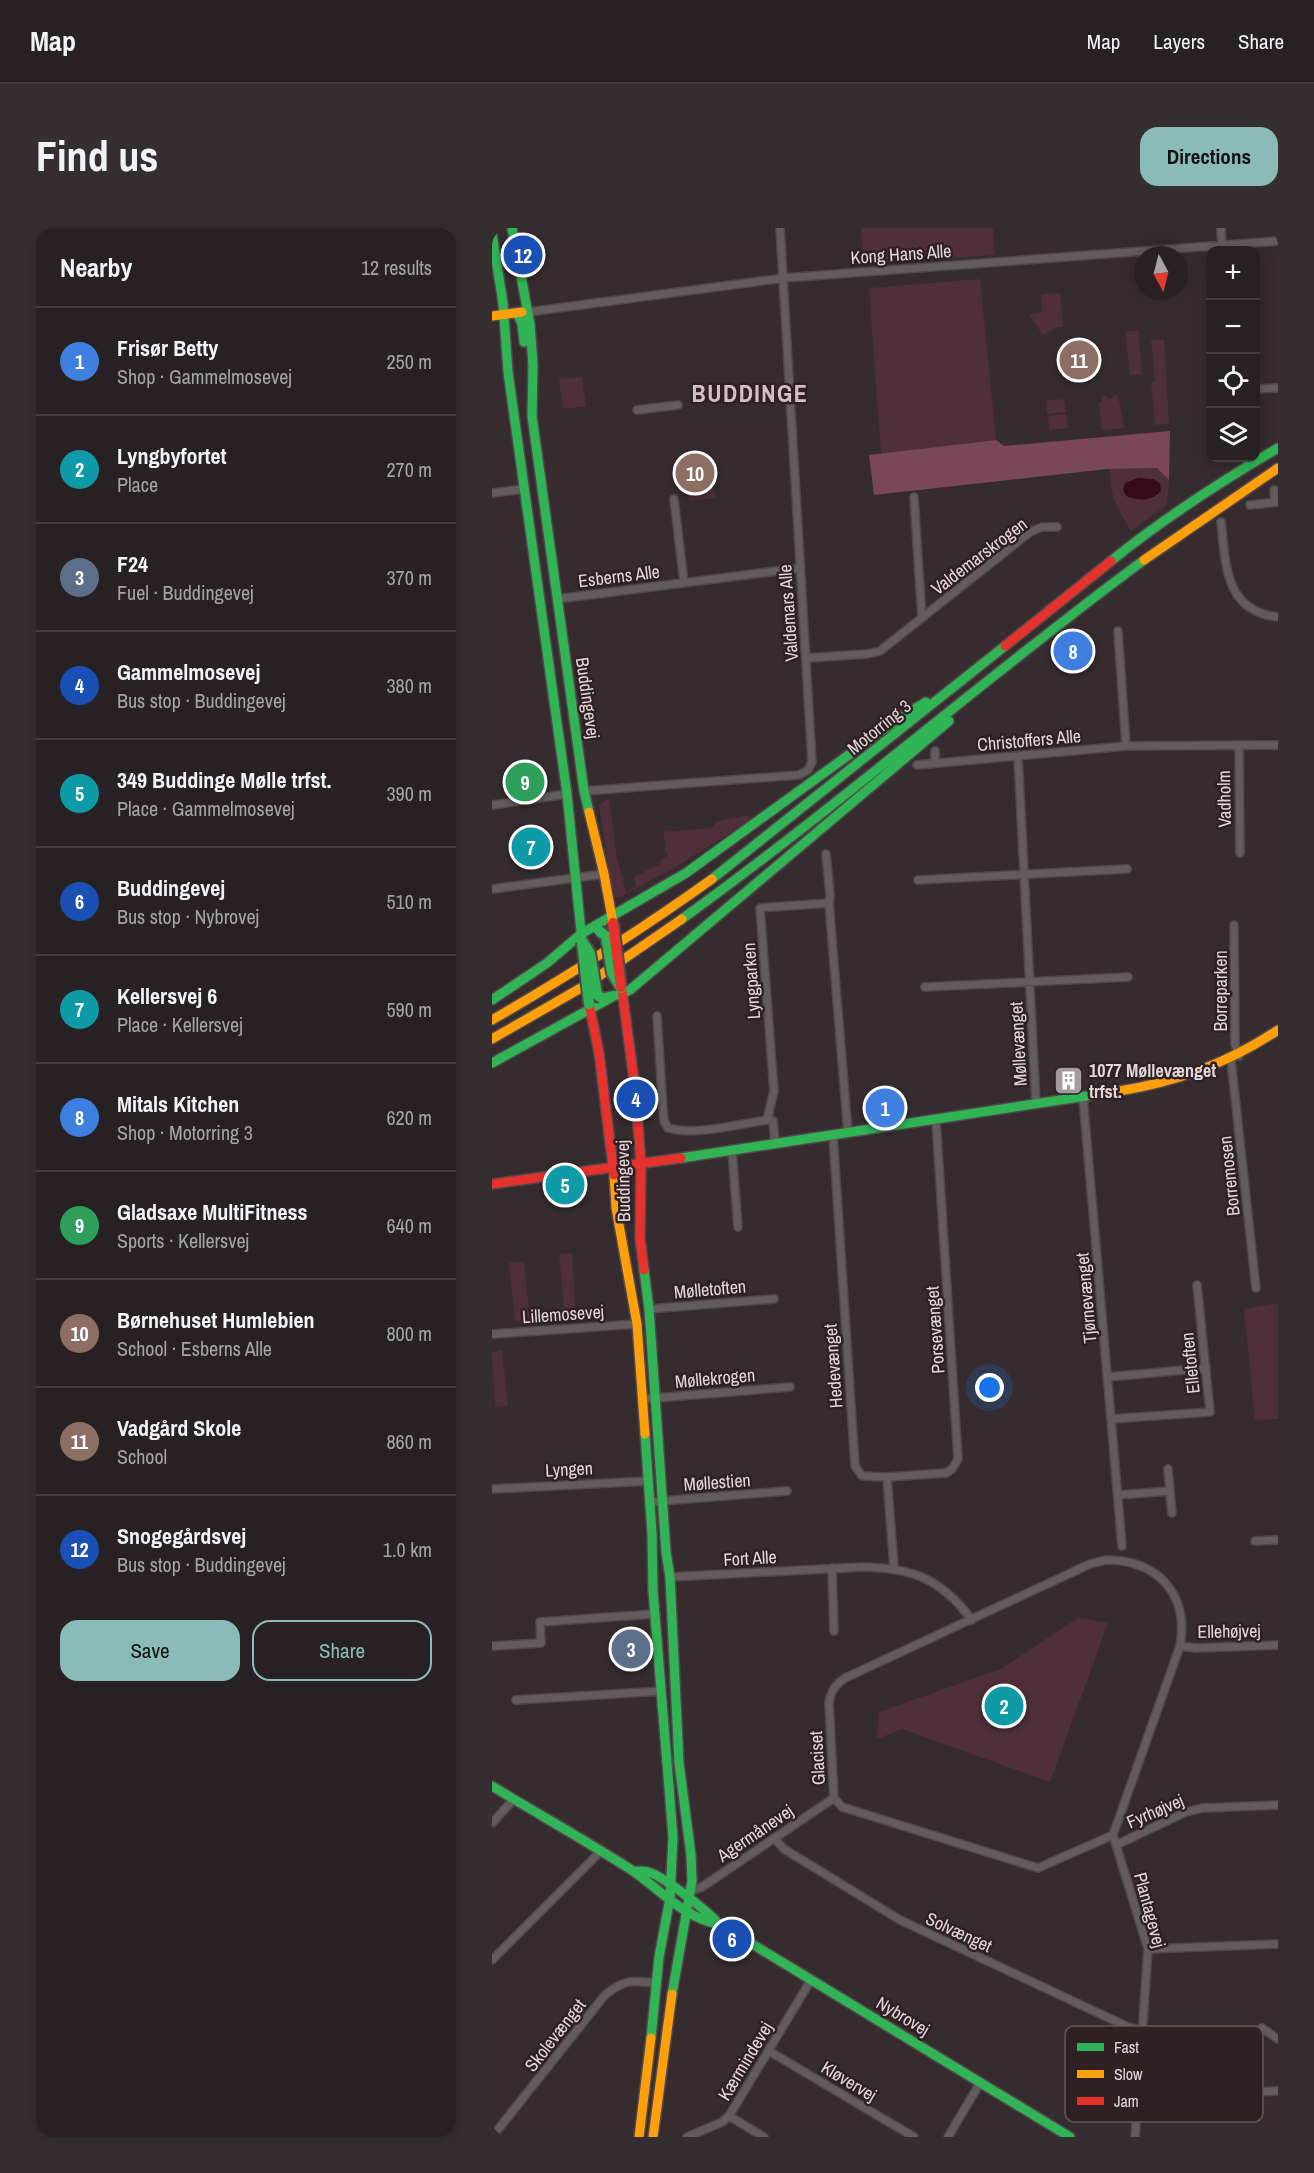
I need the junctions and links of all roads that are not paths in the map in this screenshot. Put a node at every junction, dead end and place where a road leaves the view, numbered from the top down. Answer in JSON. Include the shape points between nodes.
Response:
{"nodes":[{"id":1,"x":512,"y":228,"type":"edge"},
{"id":2,"x":780,"y":228,"type":"edge"},
{"id":3,"x":1221,"y":228,"type":"edge"},
{"id":4,"x":492,"y":234,"type":"edge"},
{"id":5,"x":1278,"y":241,"type":"edge"},
{"id":6,"x":1222,"y":246,"type":"edge"},
{"id":7,"x":1238,"y":246,"type":"edge"},
{"id":8,"x":1206,"y":249,"type":"edge"},
{"id":9,"x":783,"y":278,"type":"junction"},
{"id":10,"x":522,"y":312,"type":"junction"},
{"id":11,"x":505,"y":315,"type":"junction"},
{"id":12,"x":492,"y":316,"type":"edge"},
{"id":13,"x":1278,"y":388,"type":"edge"},
{"id":14,"x":1260,"y":389,"type":"edge"},
{"id":15,"x":678,"y":405,"type":"dead end"},
{"id":16,"x":637,"y":410,"type":"dead end"},
{"id":17,"x":1278,"y":448,"type":"edge"},
{"id":18,"x":1278,"y":468,"type":"edge"},
{"id":19,"x":524,"y":489,"type":"junction"},
{"id":20,"x":1274,"y":490,"type":"dead end"},
{"id":21,"x":492,"y":493,"type":"edge"},
{"id":22,"x":914,"y":496,"type":"dead end"},
{"id":23,"x":674,"y":499,"type":"dead end"},
{"id":24,"x":1277,"y":502,"type":"edge"},
{"id":25,"x":1250,"y":505,"type":"dead end"},
{"id":26,"x":1221,"y":522,"type":"dead end"},
{"id":27,"x":1057,"y":527,"type":"dead end"},
{"id":28,"x":800,"y":568,"type":"junction"},
{"id":29,"x":684,"y":582,"type":"junction"},
{"id":30,"x":557,"y":599,"type":"junction"},
{"id":31,"x":1278,"y":617,"type":"edge"},
{"id":32,"x":922,"y":618,"type":"junction"},
{"id":33,"x":1118,"y":631,"type":"dead end"},
{"id":34,"x":806,"y":658,"type":"junction"},
{"id":35,"x":999,"y":672,"type":"junction"},
{"id":36,"x":964,"y":679,"type":"junction"},
{"id":37,"x":1239,"y":745,"type":"junction"},
{"id":38,"x":1278,"y":745,"type":"edge"},
{"id":39,"x":1126,"y":746,"type":"junction"},
{"id":40,"x":935,"y":751,"type":"dead end"},
{"id":41,"x":1018,"y":756,"type":"junction"},
{"id":42,"x":935,"y":763,"type":"junction"},
{"id":43,"x":917,"y":765,"type":"dead end"},
{"id":44,"x":584,"y":791,"type":"junction"},
{"id":45,"x":567,"y":794,"type":"junction"},
{"id":46,"x":492,"y":805,"type":"edge"},
{"id":47,"x":1240,"y":853,"type":"dead end"},
{"id":48,"x":826,"y":854,"type":"dead end"},
{"id":49,"x":1127,"y":869,"type":"dead end"},
{"id":50,"x":604,"y":874,"type":"junction"},
{"id":51,"x":1024,"y":875,"type":"junction"},
{"id":52,"x":576,"y":879,"type":"junction"},
{"id":53,"x":918,"y":880,"type":"dead end"},
{"id":54,"x":492,"y":889,"type":"edge"},
{"id":55,"x":829,"y":903,"type":"junction"},
{"id":56,"x":612,"y":919,"type":"junction"},
{"id":57,"x":1234,"y":925,"type":"dead end"},
{"id":58,"x":582,"y":938,"type":"junction"},
{"id":59,"x":1128,"y":977,"type":"dead end"},
{"id":60,"x":1030,"y":982,"type":"junction"},
{"id":61,"x":925,"y":987,"type":"dead end"},
{"id":62,"x":614,"y":994,"type":"junction"},
{"id":63,"x":492,"y":1000,"type":"edge"},
{"id":64,"x":590,"y":1007,"type":"junction"},
{"id":65,"x":657,"y":1016,"type":"dead end"},
{"id":66,"x":492,"y":1020,"type":"edge"},
{"id":67,"x":1278,"y":1030,"type":"edge"},
{"id":68,"x":492,"y":1039,"type":"edge"},
{"id":69,"x":1235,"y":1058,"type":"junction"},
{"id":70,"x":492,"y":1063,"type":"edge"},
{"id":71,"x":1083,"y":1097,"type":"junction"},
{"id":72,"x":1036,"y":1104,"type":"junction"},
{"id":73,"x":768,"y":1120,"type":"junction"},
{"id":74,"x":936,"y":1120,"type":"junction"},
{"id":75,"x":848,"y":1133,"type":"junction"},
{"id":76,"x":832,"y":1135,"type":"junction"},
{"id":77,"x":775,"y":1144,"type":"junction"},
{"id":78,"x":732,"y":1151,"type":"junction"},
{"id":79,"x":641,"y":1163,"type":"junction"},
{"id":80,"x":613,"y":1167,"type":"junction"},
{"id":81,"x":492,"y":1184,"type":"edge"},
{"id":82,"x":738,"y":1227,"type":"dead end"},
{"id":83,"x":1197,"y":1285,"type":"dead end"},
{"id":84,"x":1256,"y":1288,"type":"dead end"},
{"id":85,"x":774,"y":1299,"type":"dead end"},
{"id":86,"x":650,"y":1309,"type":"junction"},
{"id":87,"x":637,"y":1324,"type":"junction"},
{"id":88,"x":492,"y":1335,"type":"edge"},
{"id":89,"x":1206,"y":1368,"type":"junction"},
{"id":90,"x":1108,"y":1377,"type":"junction"},
{"id":91,"x":790,"y":1387,"type":"dead end"},
{"id":92,"x":655,"y":1398,"type":"junction"},
{"id":93,"x":643,"y":1399,"type":"junction"},
{"id":94,"x":1111,"y":1419,"type":"junction"},
{"id":95,"x":1168,"y":1469,"type":"dead end"},
{"id":96,"x":887,"y":1477,"type":"junction"},
{"id":97,"x":648,"y":1481,"type":"junction"},
{"id":98,"x":492,"y":1489,"type":"edge"},
{"id":99,"x":787,"y":1491,"type":"dead end"},
{"id":100,"x":1170,"y":1491,"type":"junction"},
{"id":101,"x":1118,"y":1495,"type":"junction"},
{"id":102,"x":662,"y":1501,"type":"junction"},
{"id":103,"x":649,"y":1502,"type":"junction"},
{"id":104,"x":1172,"y":1513,"type":"dead end"},
{"id":105,"x":1278,"y":1540,"type":"edge"},
{"id":106,"x":1255,"y":1541,"type":"dead end"},
{"id":107,"x":1122,"y":1546,"type":"dead end"},
{"id":108,"x":832,"y":1568,"type":"junction"},
{"id":109,"x":894,"y":1568,"type":"junction"},
{"id":110,"x":670,"y":1577,"type":"junction"},
{"id":111,"x":654,"y":1614,"type":"junction"},
{"id":112,"x":972,"y":1620,"type":"junction"},
{"id":113,"x":834,"y":1631,"type":"dead end"},
{"id":114,"x":1278,"y":1645,"type":"edge"},
{"id":115,"x":492,"y":1646,"type":"edge"},
{"id":116,"x":1180,"y":1646,"type":"junction"},
{"id":117,"x":662,"y":1691,"type":"junction"},
{"id":118,"x":516,"y":1700,"type":"dead end"},
{"id":119,"x":492,"y":1786,"type":"edge"},
{"id":120,"x":834,"y":1798,"type":"junction"},
{"id":121,"x":514,"y":1799,"type":"junction"},
{"id":122,"x":1278,"y":1805,"type":"edge"},
{"id":123,"x":492,"y":1823,"type":"edge"},
{"id":124,"x":1113,"y":1835,"type":"junction"},
{"id":125,"x":774,"y":1838,"type":"junction"},
{"id":126,"x":1116,"y":1845,"type":"junction"},
{"id":127,"x":600,"y":1852,"type":"junction"},
{"id":128,"x":633,"y":1871,"type":"junction"},
{"id":129,"x":671,"y":1886,"type":"junction"},
{"id":130,"x":670,"y":1898,"type":"junction"},
{"id":131,"x":690,"y":1901,"type":"junction"},
{"id":132,"x":1278,"y":1944,"type":"edge"},
{"id":133,"x":1148,"y":1948,"type":"junction"},
{"id":134,"x":492,"y":1960,"type":"edge"},
{"id":135,"x":812,"y":1980,"type":"junction"},
{"id":136,"x":656,"y":1983,"type":"junction"},
{"id":137,"x":1126,"y":2026,"type":"edge"},
{"id":138,"x":1142,"y":2026,"type":"edge"},
{"id":139,"x":1263,"y":2029,"type":"edge"},
{"id":140,"x":1278,"y":2039,"type":"edge"},
{"id":141,"x":769,"y":2050,"type":"junction"},
{"id":142,"x":980,"y":2083,"type":"junction"},
{"id":143,"x":1278,"y":2091,"type":"edge"},
{"id":144,"x":1263,"y":2092,"type":"edge"},
{"id":145,"x":729,"y":2116,"type":"junction"},
{"id":146,"x":1136,"y":2122,"type":"edge"},
{"id":147,"x":492,"y":2137,"type":"edge"},
{"id":148,"x":639,"y":2137,"type":"edge"},
{"id":149,"x":653,"y":2137,"type":"edge"},
{"id":150,"x":687,"y":2137,"type":"edge"},
{"id":151,"x":764,"y":2137,"type":"edge"},
{"id":152,"x":914,"y":2137,"type":"edge"},
{"id":153,"x":948,"y":2137,"type":"edge"},
{"id":154,"x":1070,"y":2137,"type":"edge"},
{"id":155,"x":1135,"y":2137,"type":"edge"}],
"edges":[{"from":1,"to":10,"type":"main road","name":"Buddingevej"},
{"from":2,"to":9,"type":"street","name":"Valdemars Alle"},
{"from":3,"to":6,"type":"street"},
{"from":4,"to":11,"type":"main road","name":"Buddingevej"},
{"from":5,"to":7,"type":"street","name":"Kong Hans Alle"},
{"from":8,"to":9,"type":"street","name":"Kong Hans Alle"},
{"from":9,"to":10,"type":"street","name":"Kong Hans Alle"},
{"from":9,"to":28,"type":"street","name":"Valdemars Alle"},
{"from":10,"to":11,"type":"main road"},
{"from":10,"to":30,"type":"main road","name":"Buddingevej","via":[[533,365],[532,405]]},
{"from":11,"to":12,"type":"main road"},
{"from":11,"to":19,"type":"main road","name":"Buddingevej","via":[[508,372]]},
{"from":13,"to":14,"type":"street"},
{"from":15,"to":16,"type":"street"},
{"from":17,"to":36,"type":"main road","name":"Motorring 3","via":[[1135,541]]},
{"from":18,"to":35,"type":"main road","name":"Motorring 3","via":[[1135,564]]},
{"from":19,"to":21,"type":"street"},
{"from":19,"to":45,"type":"main road","name":"Buddingevej"},
{"from":20,"to":24,"type":"street"},
{"from":22,"to":32,"type":"street","name":"Valdemarskrogen"},
{"from":23,"to":29,"type":"street","name":"Esberns Alle"},
{"from":24,"to":25,"type":"street"},
{"from":26,"to":31,"type":"street","via":[[1231,585],[1246,605]]},
{"from":27,"to":32,"type":"street","name":"Valdemarskrogen","via":[[1030,532]]},
{"from":28,"to":29,"type":"street","name":"Esberns Alle"},
{"from":28,"to":34,"type":"street","name":"Valdemars Alle"},
{"from":29,"to":30,"type":"street","name":"Esberns Alle"},
{"from":30,"to":44,"type":"main road","name":"Buddingevej"},
{"from":32,"to":34,"type":"street","name":"Valdemarskrogen","via":[[873,653]]},
{"from":33,"to":39,"type":"street"},
{"from":34,"to":44,"type":"street","name":"Valdemars Alle","via":[[812,762],[804,773]]},
{"from":35,"to":62,"type":"main road","via":[[933,736],[631,989]]},
{"from":35,"to":68,"type":"main road","name":"Motorring 3","via":[[729,887],[629,958]]},
{"from":36,"to":56,"type":"main road","via":[[901,717],[686,873]]},
{"from":36,"to":66,"type":"main road","name":"Motorring 3","via":[[665,913],[578,971]]},
{"from":37,"to":38,"type":"street","name":"Christoffers Alle"},
{"from":37,"to":39,"type":"street","name":"Christoffers Alle"},
{"from":37,"to":47,"type":"street","name":"Vadholm"},
{"from":39,"to":41,"type":"street","name":"Christoffers Alle"},
{"from":40,"to":42,"type":"street"},
{"from":41,"to":42,"type":"street","name":"Christoffers Alle"},
{"from":41,"to":51,"type":"street","name":"Møllevænget"},
{"from":42,"to":43,"type":"street","name":"Christoffers Alle"},
{"from":44,"to":50,"type":"main road","name":"Buddingevej"},
{"from":45,"to":46,"type":"street"},
{"from":45,"to":52,"type":"main road","name":"Buddingevej"},
{"from":48,"to":55,"type":"street"},
{"from":49,"to":51,"type":"street"},
{"from":50,"to":52,"type":"street"},
{"from":50,"to":56,"type":"main road","name":"Buddingevej"},
{"from":51,"to":53,"type":"street"},
{"from":51,"to":60,"type":"street","name":"Møllevænget"},
{"from":52,"to":54,"type":"street"},
{"from":52,"to":58,"type":"main road","name":"Buddingevej"},
{"from":55,"to":73,"type":"street","name":"Lyngparken","via":[[760,908],[774,1091]]},
{"from":55,"to":75,"type":"street"},
{"from":56,"to":58,"type":"main road"},
{"from":56,"to":62,"type":"main road","name":"Buddingevej","bridge":true},
{"from":57,"to":69,"type":"street","name":"Borreparken"},
{"from":58,"to":62,"type":"main road","bridge":true,"via":[[590,953],[597,995]]},
{"from":58,"to":62,"type":"main road","bridge":true,"via":[[599,931],[606,936]]},
{"from":58,"to":63,"type":"main road"},
{"from":58,"to":64,"type":"main road","name":"Buddingevej","bridge":true},
{"from":59,"to":60,"type":"street","name":"Møllevænget"},
{"from":60,"to":61,"type":"street","name":"Møllevænget"},
{"from":60,"to":72,"type":"street","name":"Møllevænget"},
{"from":62,"to":64,"type":"main road"},
{"from":62,"to":79,"type":"main road","name":"Buddingevej","via":[[635,1088]]},
{"from":64,"to":70,"type":"main road"},
{"from":64,"to":80,"type":"main road","name":"Buddingevej"},
{"from":65,"to":73,"type":"street","via":[[664,1121],[668,1128],[708,1129]]},
{"from":67,"to":69,"type":"main road"},
{"from":69,"to":71,"type":"main road","via":[[1176,1080]]},
{"from":69,"to":84,"type":"street","name":"Borremosen"},
{"from":71,"to":72,"type":"main road"},
{"from":71,"to":90,"type":"street","name":"Tjørnevænget"},
{"from":72,"to":74,"type":"main road"},
{"from":73,"to":77,"type":"street","via":[[773,1121]]},
{"from":74,"to":75,"type":"main road"},
{"from":74,"to":96,"type":"street","name":"Porsevænget","via":[[958,1459],[945,1473]]},
{"from":75,"to":76,"type":"main road"},
{"from":76,"to":77,"type":"main road"},
{"from":76,"to":96,"type":"street","name":"Hedevænget","via":[[855,1466],[862,1476]]},
{"from":77,"to":78,"type":"main road"},
{"from":78,"to":79,"type":"main road"},
{"from":78,"to":82,"type":"street"},
{"from":79,"to":80,"type":"main road"},
{"from":79,"to":86,"type":"main road","name":"Buddingevej","via":[[640,1239]]},
{"from":80,"to":81,"type":"main road"},
{"from":80,"to":87,"type":"main road","name":"Buddingevej","via":[[616,1208]]},
{"from":83,"to":89,"type":"street","name":"Elletoften"},
{"from":85,"to":86,"type":"street","name":"Mølletoften"},
{"from":86,"to":92,"type":"main road","name":"Buddingevej"},
{"from":87,"to":88,"type":"street","name":"Lillemosevej"},
{"from":87,"to":93,"type":"main road","name":"Buddingevej"},
{"from":89,"to":90,"type":"street"},
{"from":89,"to":94,"type":"street","name":"Elletoften","via":[[1210,1412]]},
{"from":90,"to":94,"type":"street","name":"Tjørnevænget"},
{"from":91,"to":92,"type":"street","name":"Møllekrogen"},
{"from":92,"to":93,"type":"street","name":"Møllekrogen"},
{"from":92,"to":102,"type":"main road","name":"Buddingevej"},
{"from":93,"to":97,"type":"main road","name":"Buddingevej"},
{"from":94,"to":101,"type":"street","name":"Tjørnevænget"},
{"from":95,"to":100,"type":"street"},
{"from":96,"to":109,"type":"street"},
{"from":97,"to":98,"type":"street","name":"Lyngen"},
{"from":97,"to":103,"type":"main road","name":"Buddingevej"},
{"from":99,"to":102,"type":"street","name":"Møllestien"},
{"from":100,"to":101,"type":"street"},
{"from":100,"to":104,"type":"street"},
{"from":101,"to":107,"type":"street","name":"Tjørnevænget"},
{"from":102,"to":103,"type":"street","name":"Møllestien"},
{"from":102,"to":110,"type":"main road","name":"Buddingevej"},
{"from":103,"to":111,"type":"main road","name":"Buddingevej"},
{"from":105,"to":106,"type":"street"},
{"from":108,"to":109,"type":"street","name":"Fort Alle"},
{"from":108,"to":110,"type":"street","name":"Fort Alle"},
{"from":108,"to":113,"type":"street"},
{"from":109,"to":112,"type":"street","name":"Fort Alle","via":[[941,1587]]},
{"from":110,"to":131,"type":"main road","name":"Buddingevej","via":[[679,1763],[692,1855]]},
{"from":111,"to":115,"type":"street","via":[[540,1622],[541,1643]]},
{"from":111,"to":117,"type":"main road","name":"Buddingevej"},
{"from":112,"to":116,"type":"street","name":"Glaciset","via":[[1090,1564],[1122,1560],[1150,1570],[1171,1590],[1182,1617]]},
{"from":112,"to":120,"type":"street","name":"Glaciset","via":[[836,1685],[829,1703]]},
{"from":114,"to":116,"type":"street","name":"Ellehøjvej"},
{"from":116,"to":124,"type":"street","name":"Glaciset"},
{"from":117,"to":118,"type":"street"},
{"from":117,"to":129,"type":"main road","name":"Buddingevej","via":[[673,1837]]},
{"from":119,"to":121,"type":"main road","name":"Nybrovej"},
{"from":120,"to":124,"type":"street","name":"Glaciset","via":[[842,1807],[1038,1868]]},
{"from":120,"to":125,"type":"street","name":"Agermånevej"},
{"from":121,"to":123,"type":"street"},
{"from":121,"to":127,"type":"main road","name":"Nybrovej"},
{"from":122,"to":126,"type":"street","name":"Fyrhøjvej","via":[[1186,1812]]},
{"from":124,"to":126,"type":"street","name":"Plantagevej"},
{"from":125,"to":131,"type":"street","name":"Agermånevej","via":[[702,1887]]},
{"from":125,"to":137,"type":"street","name":"Solvænget","via":[[784,1849],[900,1920]]},
{"from":126,"to":133,"type":"street","name":"Plantagevej"},
{"from":127,"to":128,"type":"main road","name":"Nybrovej"},
{"from":127,"to":134,"type":"street"},
{"from":128,"to":129,"type":"main road","name":"Nybrovej","via":[[648,1872]]},
{"from":128,"to":130,"type":"main road","name":"Nybrovej"},
{"from":129,"to":130,"type":"main road","name":"Buddingevej"},
{"from":129,"to":131,"type":"main road","name":"Nybrovej"},
{"from":130,"to":131,"type":"main road","name":"Nybrovej"},
{"from":130,"to":136,"type":"main road","name":"Buddingevej"},
{"from":131,"to":135,"type":"main road","name":"Nybrovej","via":[[719,1924]]},
{"from":131,"to":149,"type":"main road","name":"Buddingevej","via":[[671,1998]]},
{"from":132,"to":133,"type":"street"},
{"from":133,"to":138,"type":"street","name":"Plantagevej"},
{"from":135,"to":141,"type":"street","name":"Kærmindevej"},
{"from":135,"to":142,"type":"main road","name":"Nybrovej"},
{"from":136,"to":147,"type":"street","name":"Skolevænget","via":[[631,1980],[606,1995]]},
{"from":136,"to":148,"type":"main road","name":"Buddingevej"},
{"from":139,"to":140,"type":"street"},
{"from":141,"to":145,"type":"street","name":"Kærmindevej"},
{"from":141,"to":152,"type":"street","name":"Kløvervej"},
{"from":142,"to":153,"type":"street"},
{"from":142,"to":154,"type":"main road","name":"Nybrovej"},
{"from":143,"to":144,"type":"street"},
{"from":145,"to":150,"type":"street","name":"Kærmindevej"},
{"from":145,"to":151,"type":"street"},
{"from":146,"to":155,"type":"street","name":"Plantagevej"}]}
